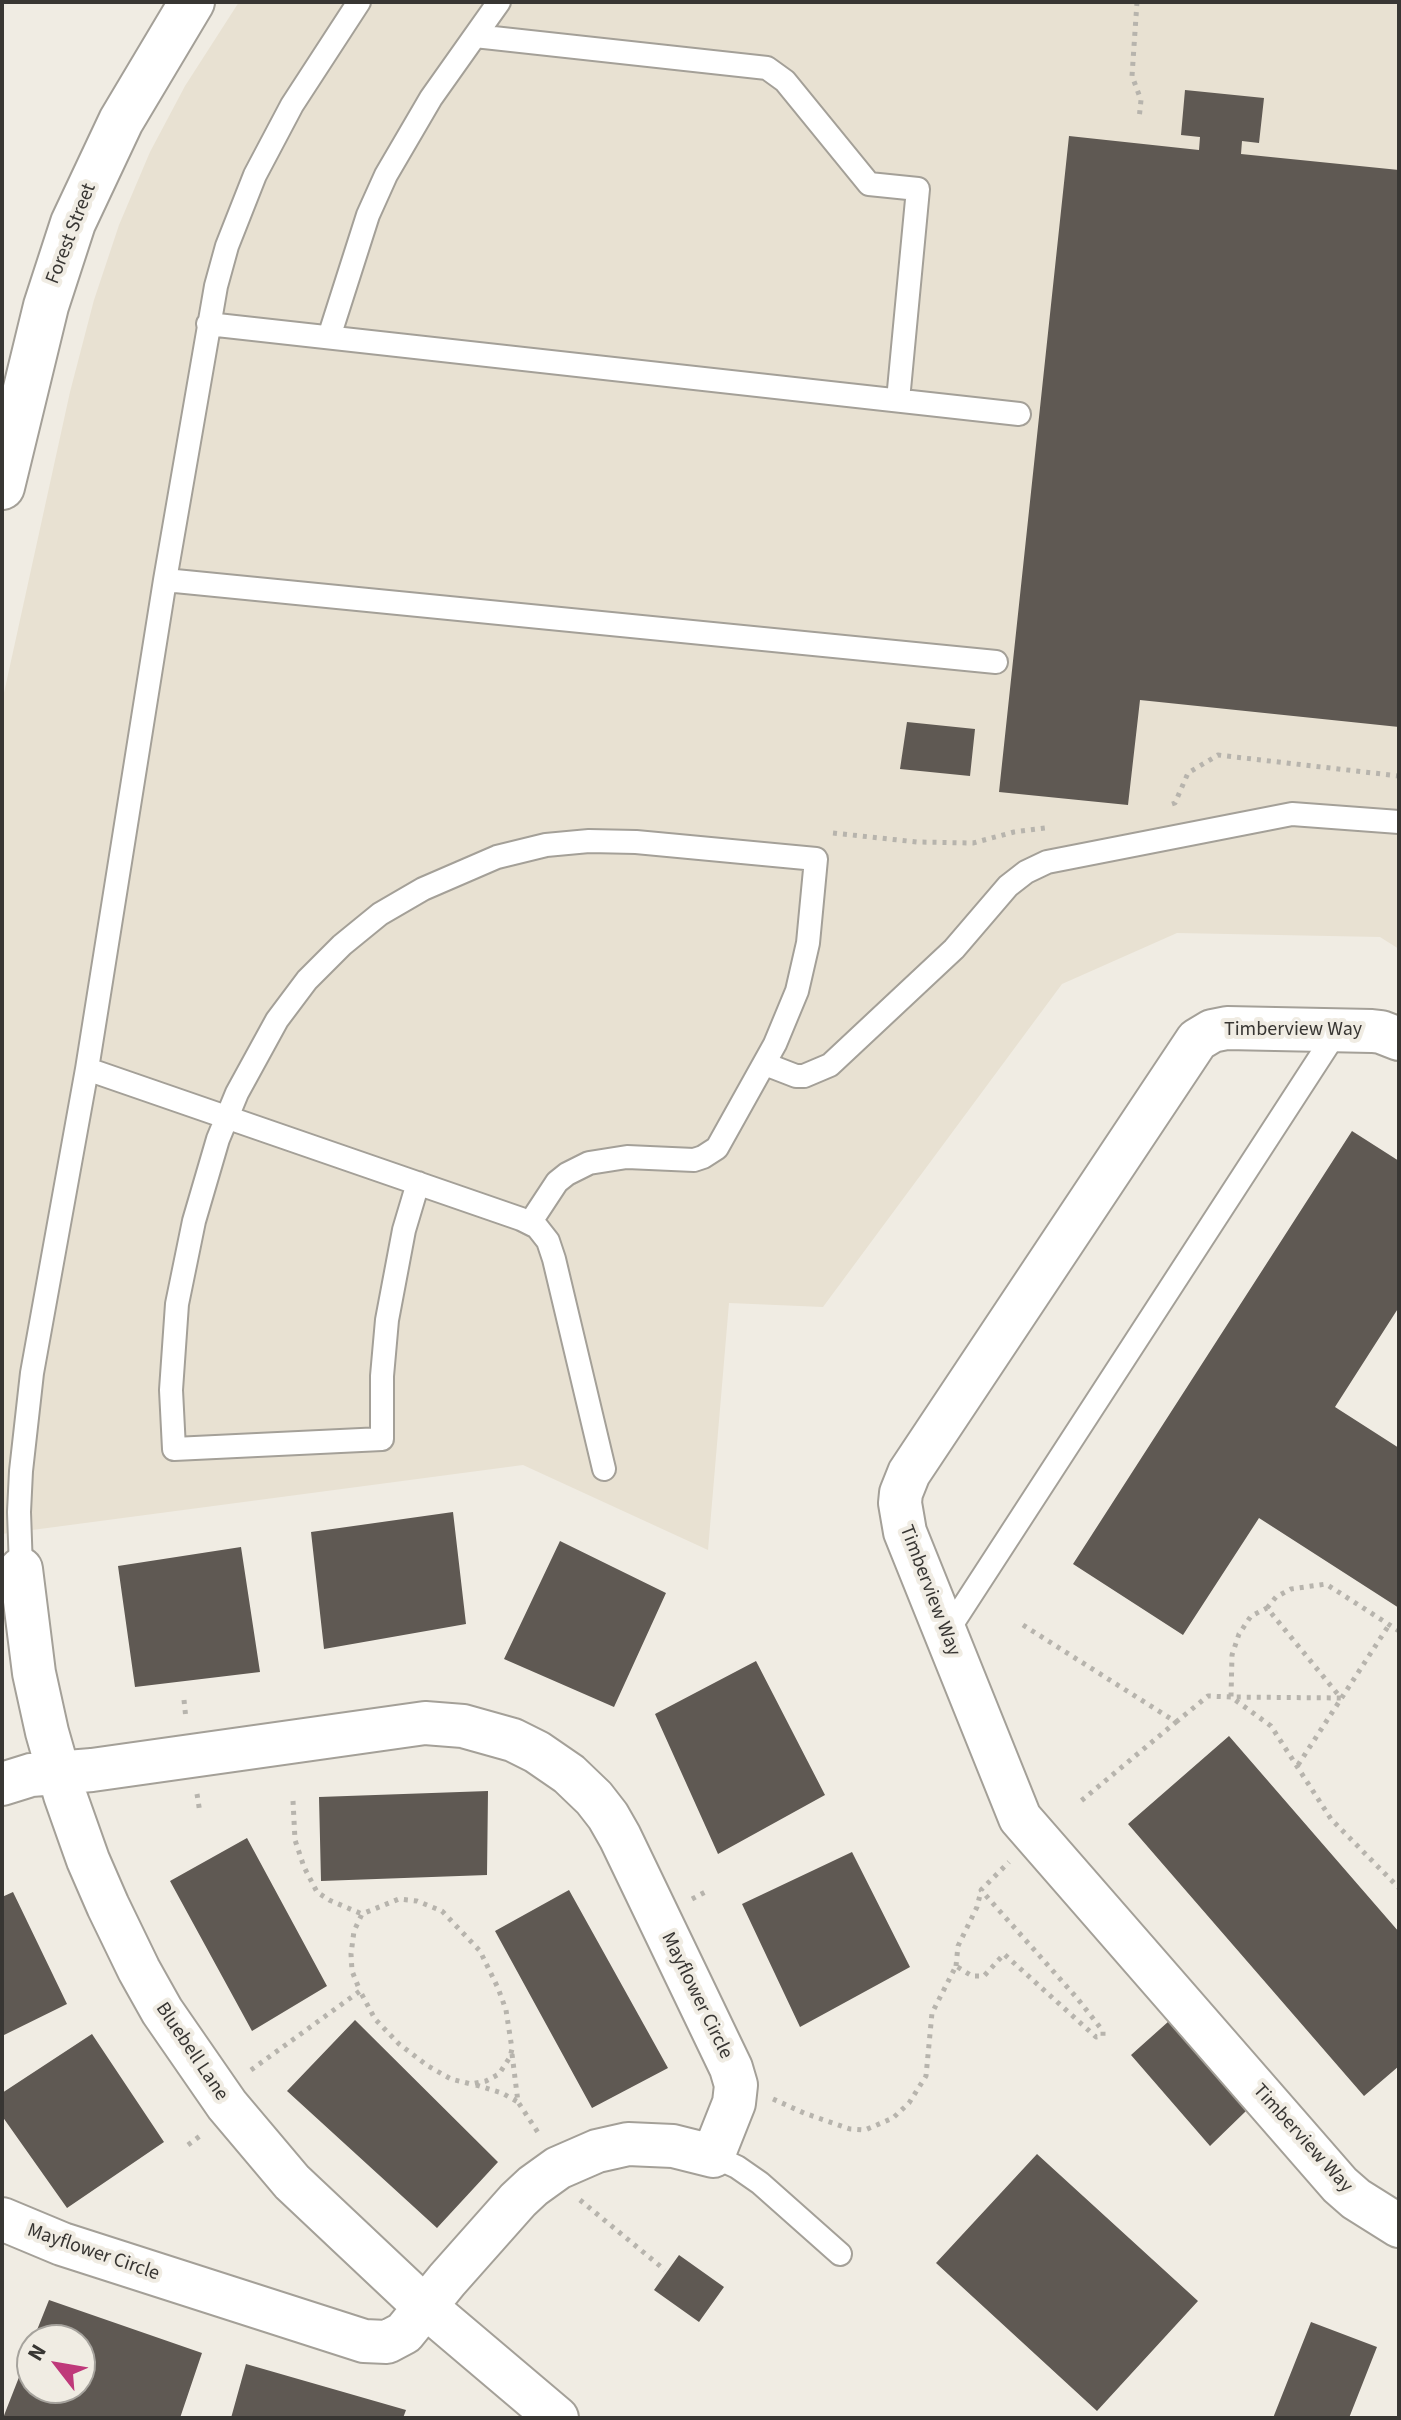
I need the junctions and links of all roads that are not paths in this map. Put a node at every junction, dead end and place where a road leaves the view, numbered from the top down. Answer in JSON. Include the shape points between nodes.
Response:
{"nodes":[{"id":1,"x":192,"y":2,"type":"edge"},
{"id":2,"x":359,"y":2,"type":"edge"},
{"id":3,"x":499,"y":2,"type":"edge"},
{"id":4,"x":475,"y":36,"type":"junction"},
{"id":5,"x":208,"y":324,"type":"junction"},
{"id":6,"x":329,"y":337,"type":"junction"},
{"id":7,"x":898,"y":400,"type":"junction"},
{"id":8,"x":1019,"y":414,"type":"dead end"},
{"id":9,"x":2,"y":487,"type":"edge"},
{"id":10,"x":165,"y":580,"type":"junction"},
{"id":11,"x":996,"y":662,"type":"dead end"},
{"id":12,"x":1399,"y":822,"type":"edge"},
{"id":13,"x":1337,"y":1031,"type":"junction"},
{"id":14,"x":1399,"y":1039,"type":"edge"},
{"id":15,"x":765,"y":1064,"type":"junction"},
{"id":16,"x":87,"y":1069,"type":"junction"},
{"id":17,"x":226,"y":1117,"type":"junction"},
{"id":18,"x":418,"y":1183,"type":"junction"},
{"id":19,"x":530,"y":1223,"type":"junction"},
{"id":20,"x":604,"y":1469,"type":"dead end"},
{"id":21,"x":21,"y":1569,"type":"joint"},
{"id":22,"x":945,"y":1635,"type":"junction"},
{"id":23,"x":58,"y":1773,"type":"junction"},
{"id":24,"x":2,"y":1784,"type":"edge"},
{"id":25,"x":713,"y":2156,"type":"junction"},
{"id":26,"x":2,"y":2219,"type":"edge"},
{"id":27,"x":1399,"y":2226,"type":"edge"},
{"id":28,"x":840,"y":2254,"type":"dead end"},
{"id":29,"x":425,"y":2307,"type":"junction"},
{"id":30,"x":556,"y":2418,"type":"edge"}],
"edges":[{"from":1,"to":9,"type":"main road","name":"Forest Street","via":[[121,121],[73,223],[46,306]]},
{"from":2,"to":5,"type":"lane","via":[[292,105],[255,175],[227,246]]},
{"from":3,"to":4,"type":"lane"},
{"from":4,"to":6,"type":"lane","via":[[386,175]]},
{"from":4,"to":7,"type":"lane","via":[[767,68],[785,81],[869,184],[918,189]]},
{"from":5,"to":6,"type":"lane"},
{"from":5,"to":10,"type":"lane"},
{"from":6,"to":7,"type":"lane"},
{"from":7,"to":8,"type":"lane"},
{"from":10,"to":11,"type":"lane"},
{"from":10,"to":16,"type":"lane"},
{"from":12,"to":15,"type":"lane","via":[[1292,814],[1047,862],[1008,886],[954,949],[830,1065],[796,1076]]},
{"from":13,"to":14,"type":"street","name":"Timberview Way","via":[[1381,1032]]},
{"from":13,"to":22,"type":"lane"},
{"from":13,"to":22,"type":"street","name":"Timberview Way","via":[[1227,1028],[1197,1040],[909,1473],[901,1493],[902,1523]]},
{"from":15,"to":17,"type":"lane","via":[[803,975],[816,859],[636,842],[568,842],[520,850],[473,866],[423,889],[360,929],[292,999],[248,1069]]},
{"from":15,"to":19,"type":"lane","via":[[710,1153],[694,1160],[627,1157],[589,1163],[557,1182]]},
{"from":16,"to":17,"type":"lane"},
{"from":16,"to":21,"type":"lane","via":[[32,1373],[21,1471]]},
{"from":17,"to":18,"type":"lane"},
{"from":17,"to":18,"type":"lane","via":[[194,1221],[177,1304],[171,1390],[174,1449],[382,1439],[387,1320]]},
{"from":18,"to":19,"type":"lane"},
{"from":19,"to":20,"type":"lane","via":[[551,1249]]},
{"from":21,"to":23,"type":"street","name":"Bluebell Lane","via":[[34,1673]]},
{"from":22,"to":27,"type":"street","name":"Timberview Way","via":[[1020,1818],[1340,2185]]},
{"from":23,"to":24,"type":"street","name":"Mayflower Circle"},
{"from":23,"to":25,"type":"street","name":"Mayflower Circle","via":[[425,1723],[476,1728],[537,1752],[578,1781],[614,1826],[731,2068],[734,2103]]},
{"from":23,"to":29,"type":"street","name":"Bluebell Lane","via":[[118,1928],[186,2049],[280,2169]]},
{"from":25,"to":28,"type":"lane","via":[[760,2183]]},
{"from":25,"to":29,"type":"street","name":"Mayflower Circle","via":[[638,2144],[608,2147],[567,2163],[526,2192]]},
{"from":26,"to":29,"type":"street","name":"Mayflower Circle","via":[[62,2244],[364,2341],[398,2337]]},
{"from":29,"to":30,"type":"street","name":"Bluebell Lane"}]}
